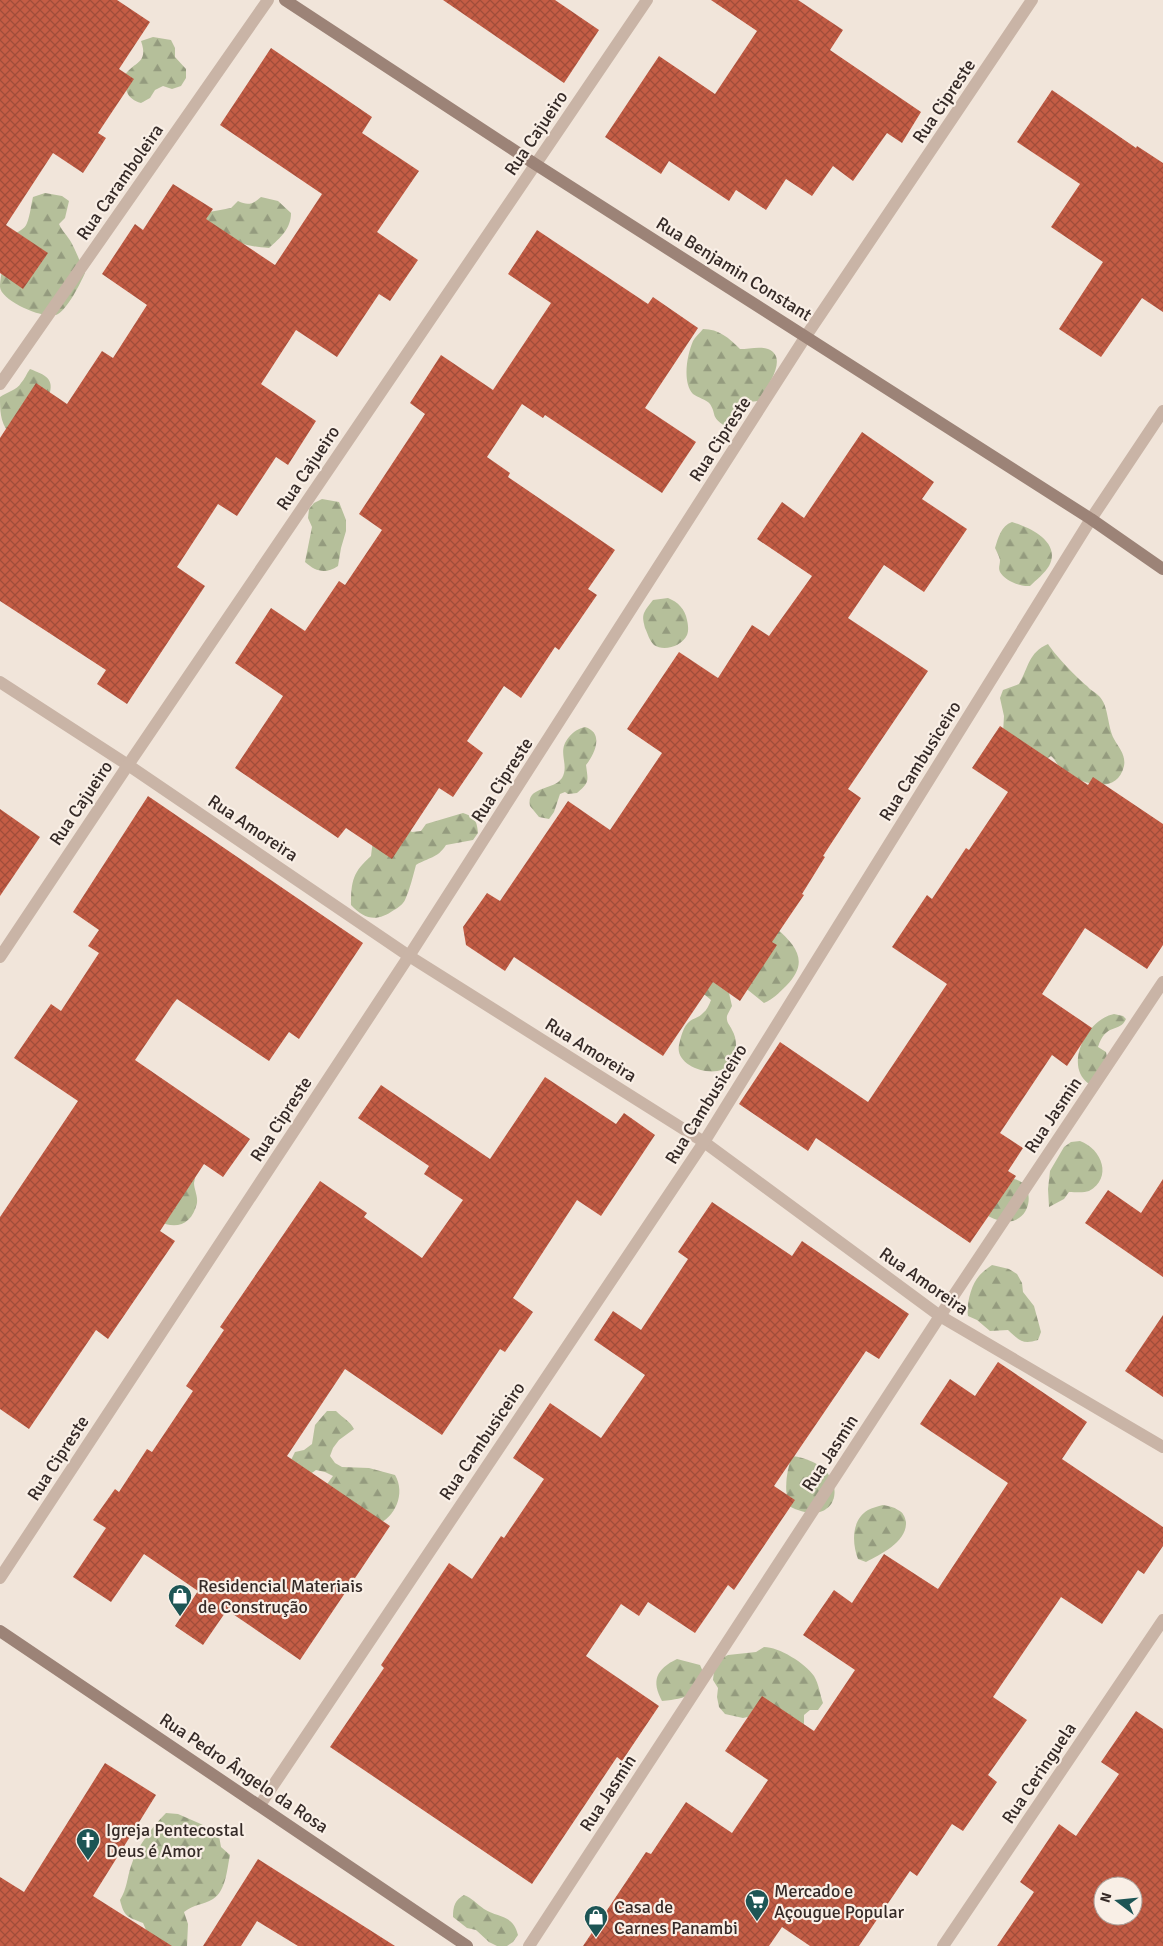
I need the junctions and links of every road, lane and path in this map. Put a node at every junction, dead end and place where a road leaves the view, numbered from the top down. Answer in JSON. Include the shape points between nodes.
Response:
{"nodes":[{"id":1,"x":268,"y":0,"type":"edge"},
{"id":2,"x":285,"y":0,"type":"edge"},
{"id":3,"x":647,"y":0,"type":"edge"},
{"id":4,"x":1032,"y":0,"type":"edge"},
{"id":5,"x":535,"y":164,"type":"junction"},
{"id":6,"x":806,"y":336,"type":"junction"},
{"id":7,"x":0,"y":384,"type":"edge"},
{"id":8,"x":1163,"y":411,"type":"edge"},
{"id":9,"x":1091,"y":519,"type":"junction"},
{"id":10,"x":1163,"y":569,"type":"edge"},
{"id":11,"x":0,"y":682,"type":"edge"},
{"id":12,"x":128,"y":764,"type":"junction"},
{"id":13,"x":409,"y":956,"type":"junction"},
{"id":14,"x":0,"y":957,"type":"edge"},
{"id":15,"x":1163,"y":982,"type":"edge"},
{"id":16,"x":704,"y":1142,"type":"junction"},
{"id":17,"x":940,"y":1316,"type":"junction"},
{"id":18,"x":1163,"y":1447,"type":"edge"},
{"id":19,"x":0,"y":1578,"type":"edge"},
{"id":20,"x":1163,"y":1620,"type":"edge"},
{"id":21,"x":0,"y":1631,"type":"edge"},
{"id":22,"x":260,"y":1805,"type":"junction"},
{"id":23,"x":467,"y":1946,"type":"edge"},
{"id":24,"x":529,"y":1946,"type":"edge"},
{"id":25,"x":943,"y":1946,"type":"edge"}],
"edges":[{"from":1,"to":7,"type":"street","name":"Rua Caramboleira"},
{"from":2,"to":5,"type":"street","name":"Rua Benjamin Constant"},
{"from":3,"to":5,"type":"street","name":"Rua Cajueiro"},
{"from":4,"to":6,"type":"street","name":"Rua Cipreste"},
{"from":5,"to":6,"type":"street","name":"Rua Benjamin Constant"},
{"from":5,"to":12,"type":"street","name":"Rua Cajueiro"},
{"from":6,"to":9,"type":"street","name":"Rua Benjamin Constant"},
{"from":6,"to":13,"type":"street","name":"Rua Cipreste"},
{"from":8,"to":9,"type":"street","name":"Rua Cambusiceiro"},
{"from":9,"to":10,"type":"street","name":"Rua Benjamin Constant"},
{"from":9,"to":16,"type":"street","name":"Rua Cambusiceiro"},
{"from":11,"to":12,"type":"street","name":"Rua Amoreira"},
{"from":12,"to":13,"type":"street","name":"Rua Amoreira"},
{"from":12,"to":14,"type":"street","name":"Rua Cajueiro"},
{"from":13,"to":16,"type":"street","name":"Rua Amoreira"},
{"from":13,"to":19,"type":"street","name":"Rua Cipreste"},
{"from":15,"to":17,"type":"street","name":"Rua Jasmin"},
{"from":16,"to":17,"type":"street","name":"Rua Amoreira"},
{"from":16,"to":22,"type":"street","name":"Rua Cambusiceiro"},
{"from":17,"to":18,"type":"street","name":"Rua Amoreira"},
{"from":17,"to":24,"type":"street","name":"Rua Jasmin"},
{"from":20,"to":25,"type":"street","name":"Rua Ceringuela"},
{"from":21,"to":22,"type":"street","name":"Rua Pedro Ângelo da Rosa"},
{"from":22,"to":23,"type":"street","name":"Rua Pedro Ângelo da Rosa"}]}
